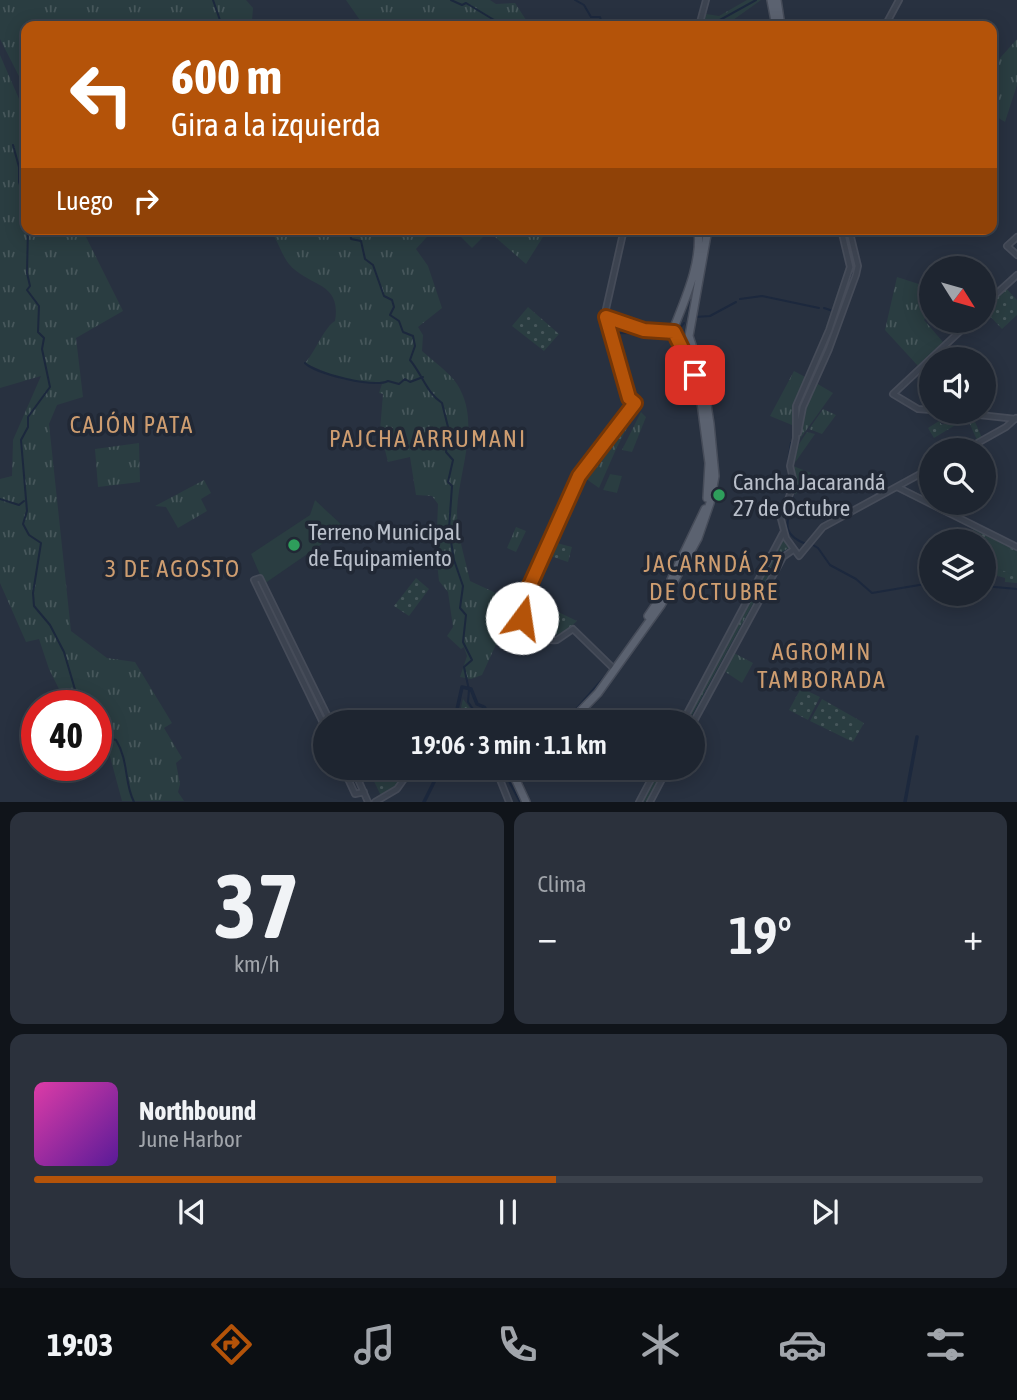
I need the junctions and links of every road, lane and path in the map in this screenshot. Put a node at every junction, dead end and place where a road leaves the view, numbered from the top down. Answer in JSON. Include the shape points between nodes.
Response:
{"nodes":[{"id":1,"x":706,"y":0,"type":"edge"},
{"id":2,"x":771,"y":0,"type":"edge"},
{"id":3,"x":777,"y":0,"type":"edge"},
{"id":4,"x":900,"y":0,"type":"edge"},
{"id":5,"x":700,"y":21,"type":"edge"},
{"id":6,"x":775,"y":21,"type":"edge"},
{"id":7,"x":780,"y":21,"type":"edge"},
{"id":8,"x":888,"y":21,"type":"edge"},
{"id":9,"x":623,"y":235,"type":"edge"},
{"id":10,"x":698,"y":235,"type":"edge"},
{"id":11,"x":707,"y":235,"type":"edge"},
{"id":12,"x":842,"y":235,"type":"edge"},
{"id":13,"x":850,"y":235,"type":"edge"},
{"id":14,"x":1017,"y":237,"type":"edge"},
{"id":15,"x":1017,"y":255,"type":"edge"},
{"id":16,"x":1017,"y":275,"type":"edge"},
{"id":17,"x":996,"y":295,"type":"edge"},
{"id":18,"x":606,"y":317,"type":"junction"},
{"id":19,"x":674,"y":332,"type":"junction"},
{"id":20,"x":958,"y":333,"type":"edge"},
{"id":21,"x":690,"y":341,"type":"junction"},
{"id":22,"x":681,"y":345,"type":"junction"},
{"id":23,"x":943,"y":347,"type":"edge"},
{"id":24,"x":919,"y":370,"type":"edge"},
{"id":25,"x":919,"y":409,"type":"edge"},
{"id":26,"x":996,"y":416,"type":"edge"},
{"id":27,"x":1016,"y":418,"type":"edge"},
{"id":28,"x":796,"y":438,"type":"junction"},
{"id":29,"x":986,"y":438,"type":"edge"},
{"id":30,"x":919,"y":475,"type":"edge"},
{"id":31,"x":897,"y":487,"type":"junction"},
{"id":32,"x":783,"y":533,"type":"junction"},
{"id":33,"x":1017,"y":547,"type":"edge"},
{"id":34,"x":793,"y":550,"type":"junction"},
{"id":35,"x":255,"y":582,"type":"junction"},
{"id":36,"x":264,"y":584,"type":"junction"},
{"id":37,"x":612,"y":667,"type":"junction"},
{"id":38,"x":606,"y":676,"type":"junction"},
{"id":39,"x":317,"y":710,"type":"edge"},
{"id":40,"x":325,"y":710,"type":"edge"},
{"id":41,"x":582,"y":710,"type":"edge"},
{"id":42,"x":689,"y":710,"type":"edge"},
{"id":43,"x":700,"y":710,"type":"edge"},
{"id":44,"x":349,"y":780,"type":"edge"},
{"id":45,"x":358,"y":780,"type":"edge"},
{"id":46,"x":403,"y":780,"type":"edge"},
{"id":47,"x":497,"y":780,"type":"edge"},
{"id":48,"x":516,"y":780,"type":"edge"},
{"id":49,"x":651,"y":780,"type":"edge"},
{"id":50,"x":662,"y":780,"type":"edge"},
{"id":51,"x":364,"y":792,"type":"junction"},
{"id":52,"x":525,"y":801,"type":"edge"},
{"id":53,"x":369,"y":802,"type":"edge"},
{"id":54,"x":374,"y":802,"type":"edge"},
{"id":55,"x":509,"y":802,"type":"edge"},
{"id":56,"x":639,"y":802,"type":"edge"},
{"id":57,"x":650,"y":802,"type":"edge"}],
"edges":[{"from":1,"to":5,"type":"street"},
{"from":2,"to":6,"type":"main road"},
{"from":3,"to":7,"type":"main road"},
{"from":4,"to":8,"type":"street"},
{"from":9,"to":18,"type":"street"},
{"from":10,"to":19,"type":"main road","via":[[692,275]]},
{"from":11,"to":21,"type":"main road"},
{"from":12,"to":28,"type":"street","via":[[850,267],[796,405]]},
{"from":13,"to":28,"type":"street","via":[[858,266],[845,309],[803,407]]},
{"from":14,"to":15,"type":"street","via":[[1007,246]]},
{"from":16,"to":17,"type":"street"},
{"from":18,"to":19,"type":"street","via":[[644,330]]},
{"from":18,"to":37,"type":"street","via":[[629,398],[635,403],[579,476],[522,607],[523,622],[535,636],[557,640],[573,629]]},
{"from":19,"to":22,"type":"main road"},
{"from":20,"to":23,"type":"street"},
{"from":21,"to":22,"type":"main road"},
{"from":21,"to":38,"type":"main road","via":[[703,379],[710,424],[715,476],[710,503],[698,538],[667,597]]},
{"from":22,"to":37,"type":"main road","via":[[701,396],[709,463],[706,503],[668,585]]},
{"from":24,"to":25,"type":"street","via":[[893,394]]},
{"from":26,"to":27,"type":"street"},
{"from":27,"to":29,"type":"street"},
{"from":28,"to":32,"type":"street","via":[[790,466],[794,484],[780,519]]},
{"from":30,"to":31,"type":"street"},
{"from":31,"to":33,"type":"street"},
{"from":31,"to":34,"type":"street","via":[[820,529],[799,556]]},
{"from":32,"to":34,"type":"street"},
{"from":32,"to":42,"type":"street"},
{"from":34,"to":43,"type":"street","via":[[783,557]]},
{"from":35,"to":36,"type":"street"},
{"from":35,"to":36,"type":"street","via":[[260,578]]},
{"from":35,"to":39,"type":"street"},
{"from":36,"to":40,"type":"street"},
{"from":37,"to":38,"type":"main road"},
{"from":38,"to":41,"type":"main road"},
{"from":44,"to":51,"type":"street","via":[[355,794]]},
{"from":45,"to":51,"type":"street"},
{"from":46,"to":54,"type":"street","via":[[387,798]]},
{"from":47,"to":55,"type":"street"},
{"from":48,"to":52,"type":"main road"},
{"from":49,"to":56,"type":"street"},
{"from":50,"to":57,"type":"street"},
{"from":51,"to":53,"type":"street"}]}
